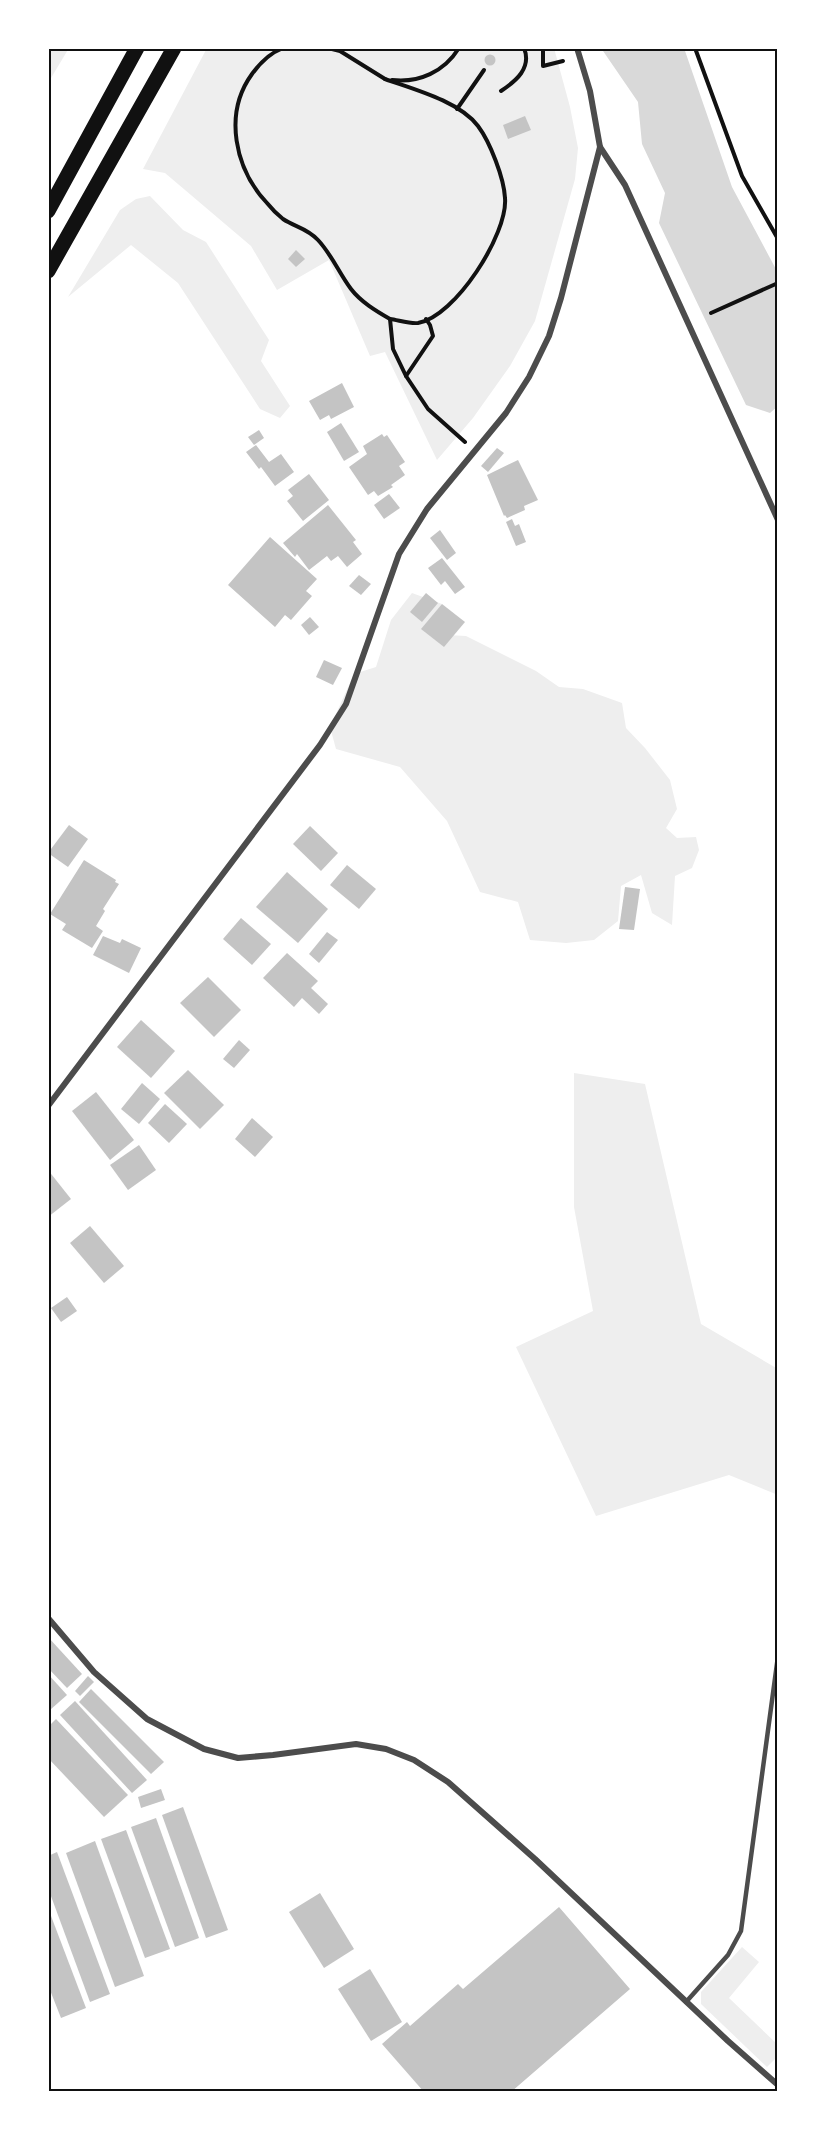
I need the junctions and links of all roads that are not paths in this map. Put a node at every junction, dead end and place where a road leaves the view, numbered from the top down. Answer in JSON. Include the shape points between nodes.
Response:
{"nodes":[{"id":1,"x":137,"y":48,"type":"edge"},
{"id":2,"x":174,"y":48,"type":"edge"},
{"id":3,"x":577,"y":48,"type":"edge"},
{"id":4,"x":600,"y":147,"type":"junction"},
{"id":5,"x":48,"y":211,"type":"edge"},
{"id":6,"x":48,"y":271,"type":"edge"},
{"id":7,"x":778,"y":520,"type":"edge"},
{"id":8,"x":48,"y":1106,"type":"edge"},
{"id":9,"x":48,"y":1618,"type":"edge"},
{"id":10,"x":777,"y":1656,"type":"edge"},
{"id":11,"x":686,"y":2002,"type":"junction"},
{"id":12,"x":778,"y":2085,"type":"edge"}],
"edges":[{"from":1,"to":5,"type":"main road"},
{"from":2,"to":6,"type":"main road"},
{"from":3,"to":4,"type":"street"},
{"from":4,"to":7,"type":"street","via":[[625,185]]},
{"from":4,"to":8,"type":"street","via":[[549,336],[506,413],[427,509],[399,554],[346,704]]},
{"from":9,"to":11,"type":"street","via":[[94,1672],[147,1719],[204,1749],[238,1758],[356,1744],[386,1749],[414,1760],[448,1782],[536,1859]]},
{"from":10,"to":11,"type":"lane","via":[[741,1931],[728,1955]]},
{"from":11,"to":12,"type":"street"}]}
